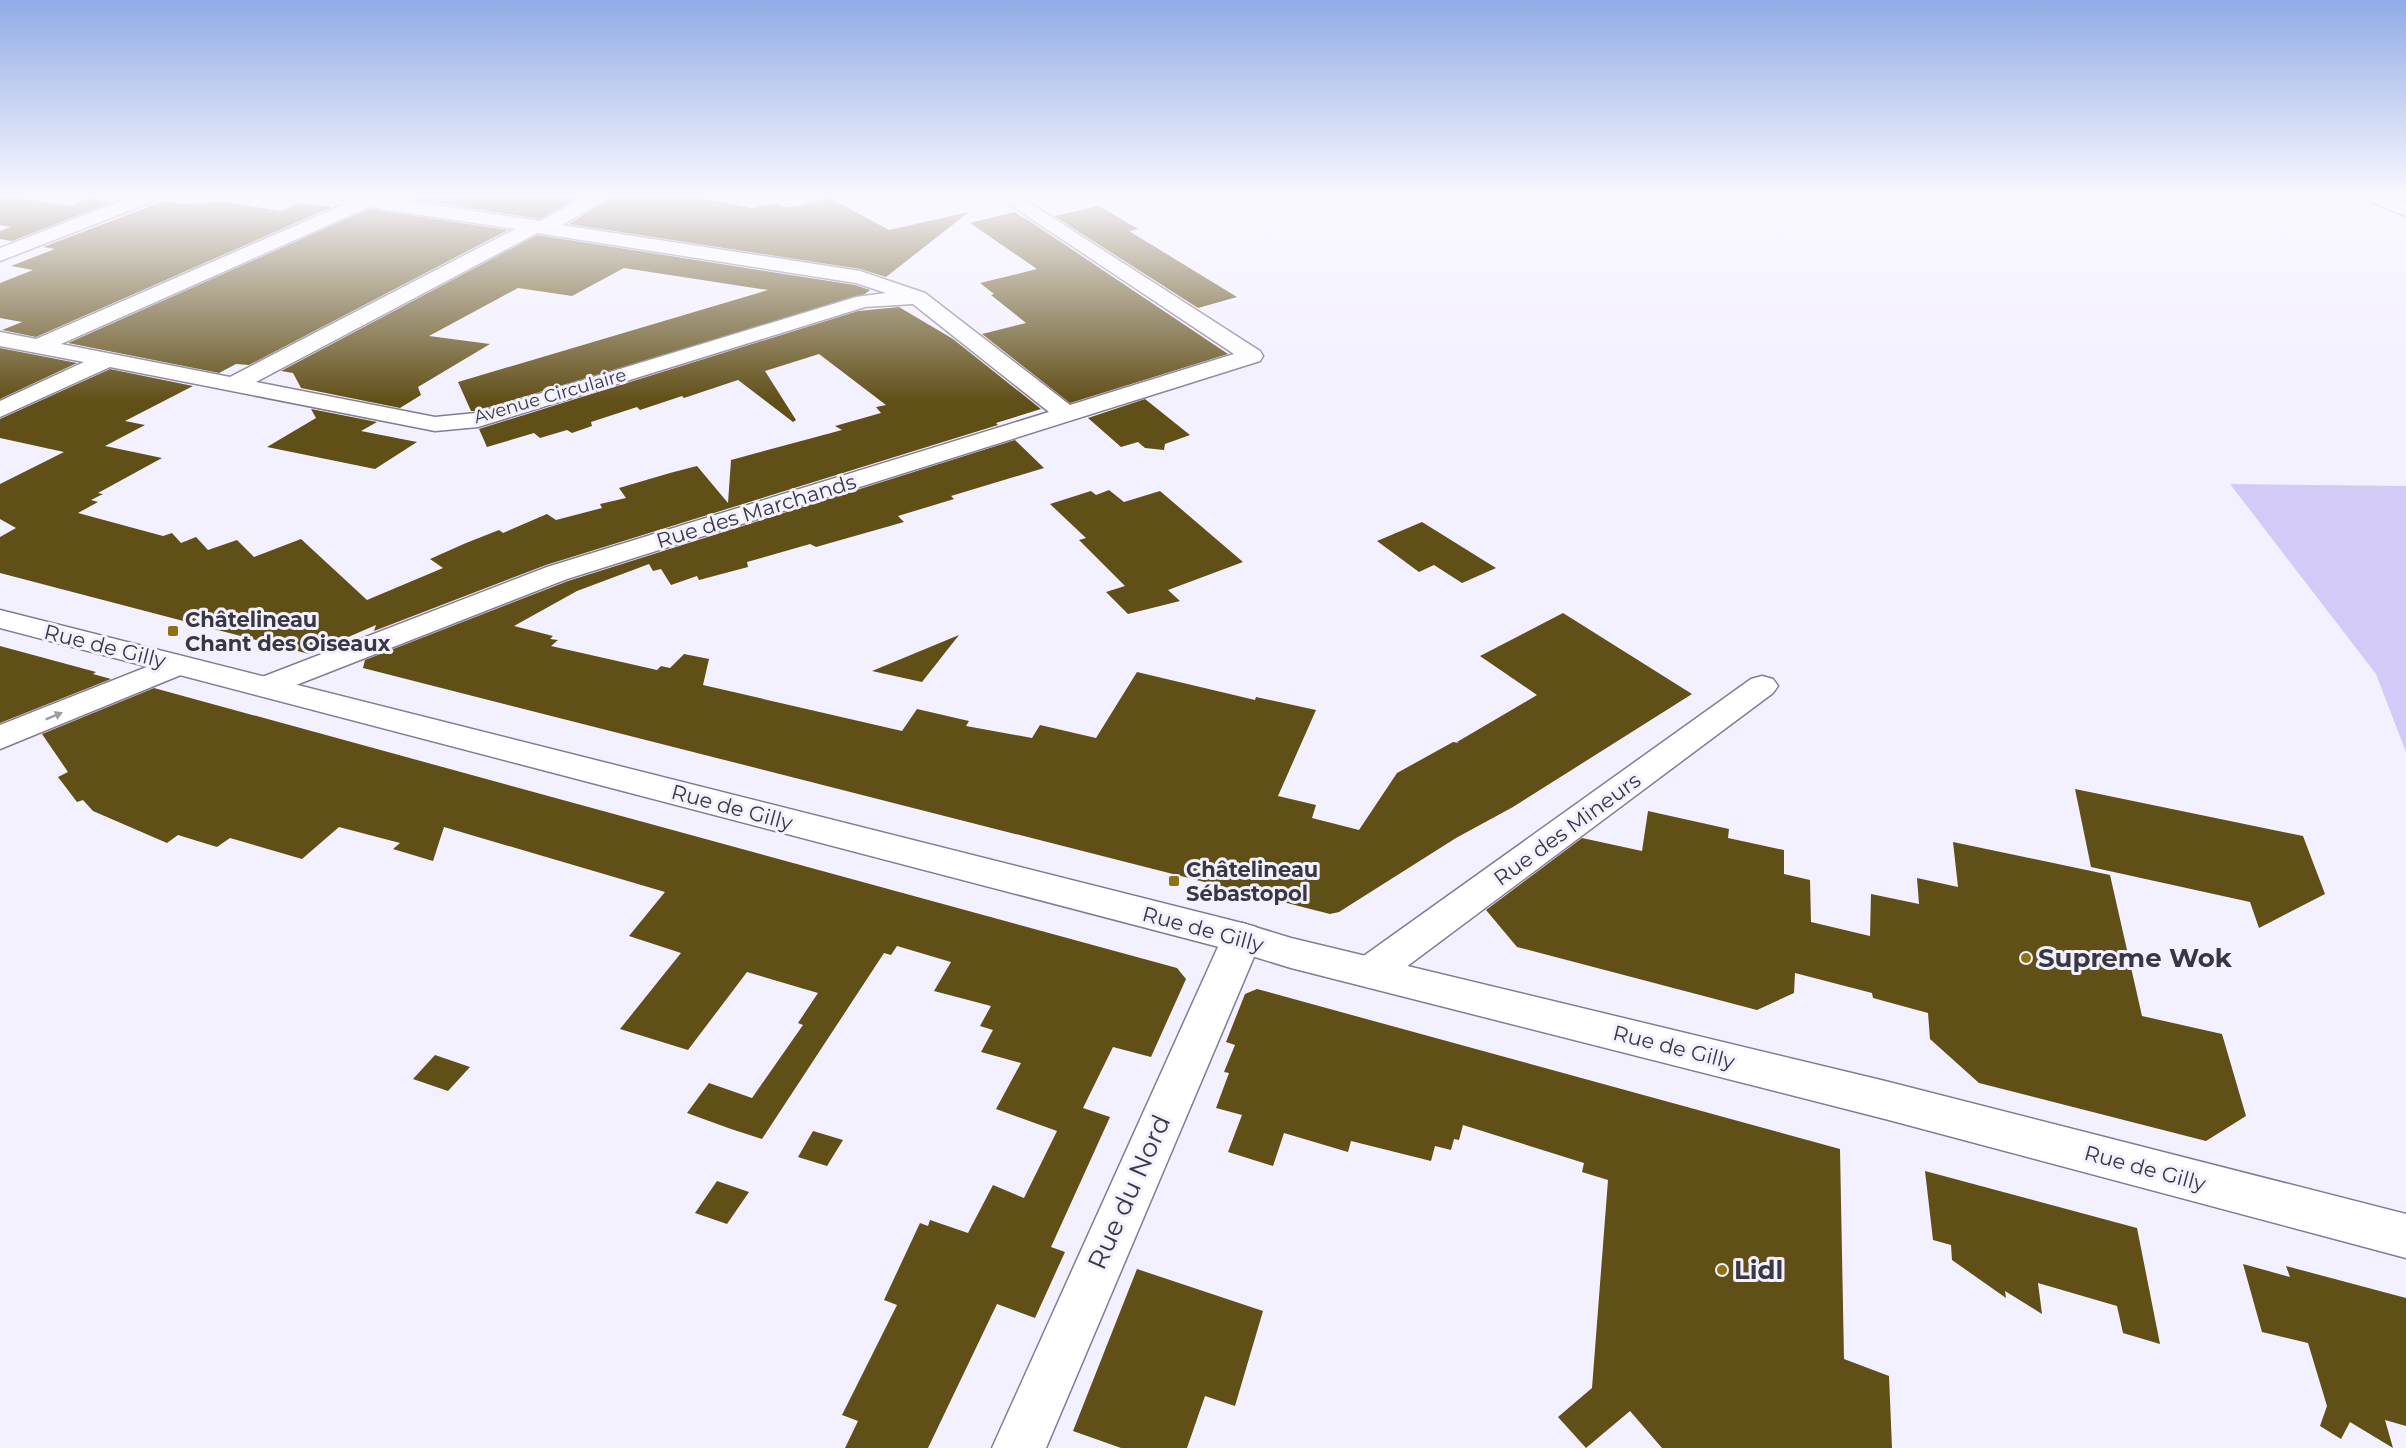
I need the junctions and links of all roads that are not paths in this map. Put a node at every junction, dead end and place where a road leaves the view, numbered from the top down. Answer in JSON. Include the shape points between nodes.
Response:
{"nodes":[{"id":1,"x":214,"y":266,"type":"edge"},
{"id":2,"x":473,"y":266,"type":"edge"},
{"id":3,"x":787,"y":266,"type":"edge"},
{"id":4,"x":1113,"y":266,"type":"edge"},
{"id":5,"x":860,"y":277,"type":"junction"},
{"id":6,"x":918,"y":297,"type":"junction"},
{"id":7,"x":863,"y":301,"type":"junction"},
{"id":8,"x":0,"y":339,"type":"edge"},
{"id":9,"x":39,"y":346,"type":"junction"},
{"id":10,"x":107,"y":360,"type":"junction"},
{"id":11,"x":244,"y":386,"type":"junction"},
{"id":12,"x":0,"y":410,"type":"edge"},
{"id":13,"x":1067,"y":414,"type":"junction"},
{"id":14,"x":0,"y":619,"type":"edge"},
{"id":15,"x":177,"y":665,"type":"junction"},
{"id":16,"x":268,"y":686,"type":"junction"},
{"id":17,"x":1762,"y":686,"type":"dead end"},
{"id":18,"x":0,"y":738,"type":"edge"},
{"id":19,"x":1242,"y":938,"type":"junction"},
{"id":20,"x":1372,"y":971,"type":"junction"},
{"id":21,"x":2406,"y":1236,"type":"edge"},
{"id":22,"x":1019,"y":1448,"type":"edge"}],
"edges":[{"from":1,"to":9,"type":"main road"},
{"from":2,"to":11,"type":"main road"},
{"from":3,"to":5,"type":"main road"},
{"from":4,"to":13,"type":"main road","name":"Rue des Marchands","via":[[1252,356]]},
{"from":5,"to":6,"type":"main road"},
{"from":5,"to":7,"type":"main road"},
{"from":6,"to":7,"type":"main road","name":"Avenue Circulaire"},
{"from":6,"to":13,"type":"main road"},
{"from":7,"to":11,"type":"main road","name":"Avenue Circulaire","via":[[478,420],[435,424]]},
{"from":8,"to":9,"type":"main road","name":"Avenue Circulaire"},
{"from":9,"to":10,"type":"main road","name":"Avenue Circulaire"},
{"from":10,"to":11,"type":"main road","name":"Avenue Circulaire"},
{"from":10,"to":12,"type":"main road"},
{"from":13,"to":16,"type":"main road","name":"Rue des Marchands","via":[[558,573]]},
{"from":14,"to":15,"type":"main road","name":"Rue de Gilly"},
{"from":15,"to":16,"type":"main road","name":"Rue de Gilly"},
{"from":18,"to":15,"type":"main road","one_way":true},
{"from":16,"to":19,"type":"main road","name":"Rue de Gilly"},
{"from":17,"to":20,"type":"main road","name":"Rue des Mineurs"},
{"from":19,"to":20,"type":"main road","name":"Rue de Gilly"},
{"from":19,"to":22,"type":"main road","name":"Rue du Nord"},
{"from":20,"to":21,"type":"main road","name":"Rue de Gilly"}]}
